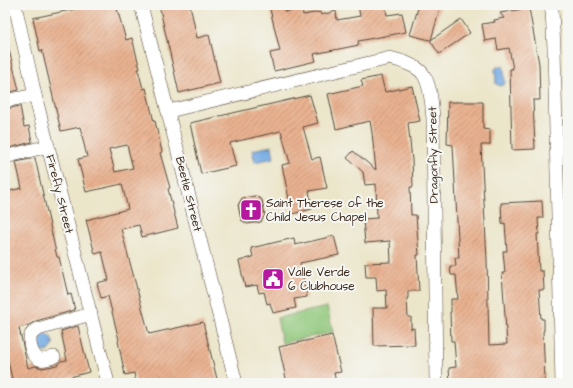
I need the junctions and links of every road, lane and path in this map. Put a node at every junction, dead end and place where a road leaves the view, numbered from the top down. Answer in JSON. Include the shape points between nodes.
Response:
{"nodes":[{"id":1,"x":15,"y":5,"type":"edge"},
{"id":2,"x":141,"y":5,"type":"edge"},
{"id":3,"x":550,"y":5,"type":"edge"},
{"id":4,"x":35,"y":95,"type":"junction"},
{"id":5,"x":5,"y":101,"type":"edge"},
{"id":6,"x":169,"y":111,"type":"junction"},
{"id":7,"x":48,"y":146,"type":"junction"},
{"id":8,"x":5,"y":157,"type":"edge"},
{"id":9,"x":91,"y":314,"type":"junction"},
{"id":10,"x":54,"y":357,"type":"dead end"},
{"id":11,"x":108,"y":383,"type":"edge"},
{"id":12,"x":236,"y":383,"type":"edge"},
{"id":13,"x":436,"y":383,"type":"edge"},
{"id":14,"x":562,"y":383,"type":"edge"}],
"edges":[{"from":1,"to":4,"type":"street","name":"Firefly Street"},
{"from":2,"to":6,"type":"street","name":"Beetle Street"},
{"from":3,"to":14,"type":"street","via":[[554,48]]},
{"from":4,"to":5,"type":"street"},
{"from":4,"to":7,"type":"street","name":"Firefly Street"},
{"from":6,"to":12,"type":"street","name":"Beetle Street"},
{"from":6,"to":13,"type":"street","name":"Dragonfly Street","via":[[390,58],[407,62],[423,74],[431,94],[433,119]]},
{"from":7,"to":8,"type":"street"},
{"from":7,"to":9,"type":"street","name":"Firefly Street"},
{"from":9,"to":10,"type":"street","via":[[34,332],[31,343],[36,358],[42,360]]},
{"from":9,"to":11,"type":"street","name":"Firefly Street"}]}
